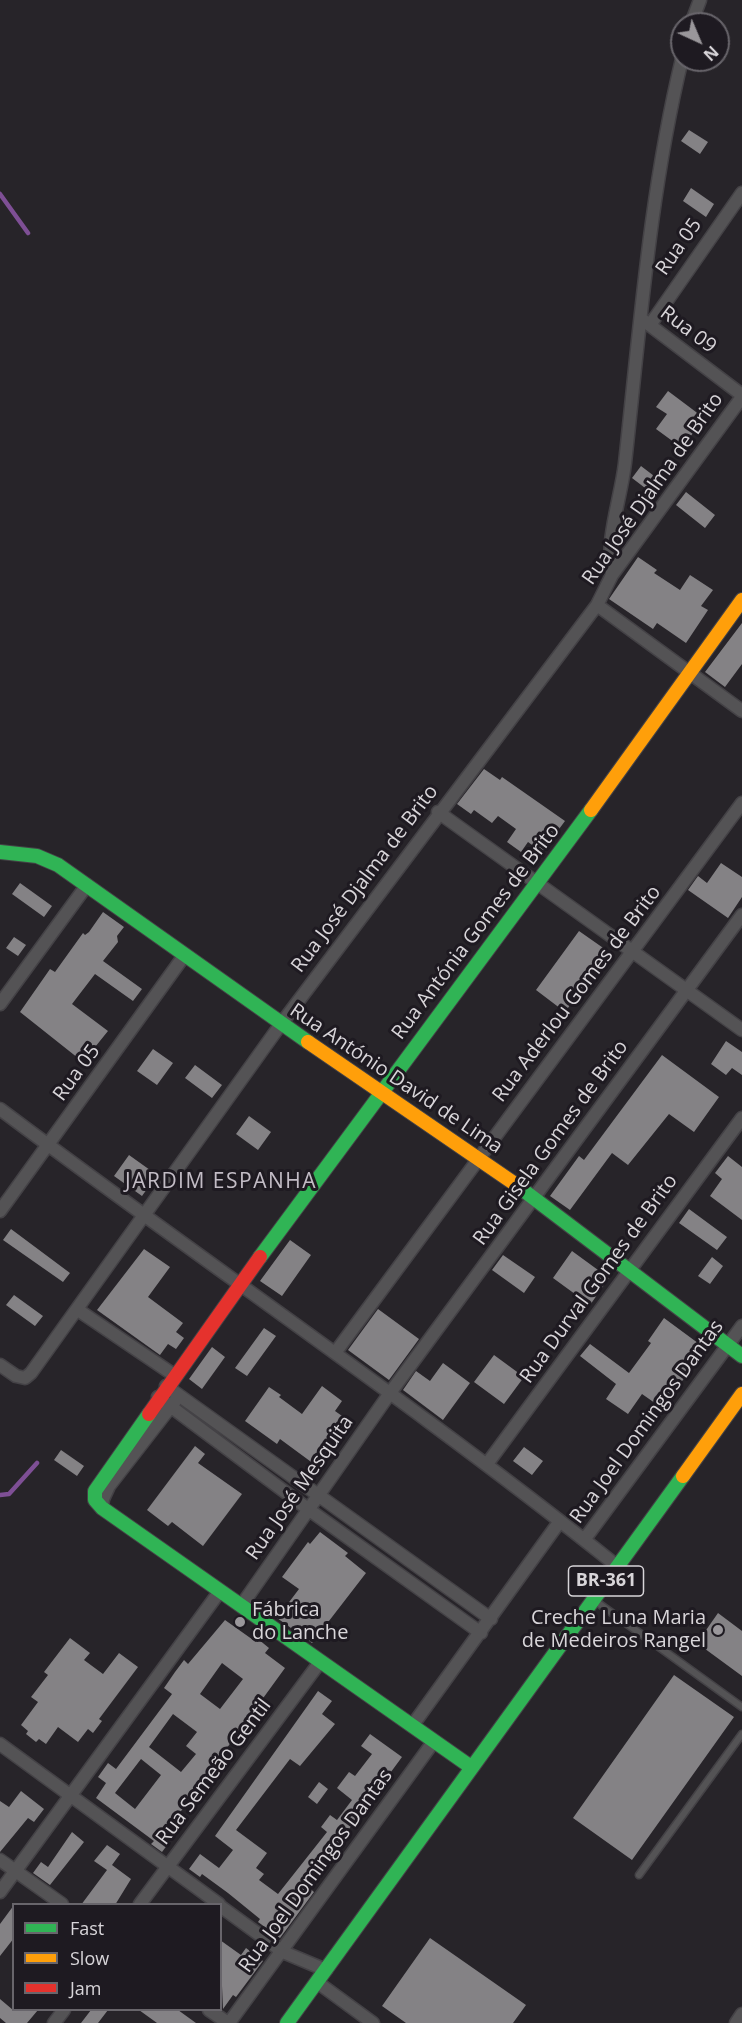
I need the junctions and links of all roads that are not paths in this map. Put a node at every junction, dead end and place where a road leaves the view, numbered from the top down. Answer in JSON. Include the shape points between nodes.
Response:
{"nodes":[{"id":1,"x":679,"y":72,"type":"edge"},
{"id":2,"x":742,"y":193,"type":"edge"},
{"id":3,"x":645,"y":321,"type":"junction"},
{"id":4,"x":742,"y":396,"type":"edge"},
{"id":5,"x":612,"y":575,"type":"junction"},
{"id":6,"x":742,"y":600,"type":"edge"},
{"id":7,"x":597,"y":605,"type":"junction"},
{"id":8,"x":689,"y":674,"type":"junction"},
{"id":9,"x":742,"y":711,"type":"edge"},
{"id":10,"x":742,"y":803,"type":"edge"},
{"id":11,"x":438,"y":812,"type":"junction"},
{"id":12,"x":0,"y":852,"type":"edge"},
{"id":13,"x":538,"y":882,"type":"junction"},
{"id":14,"x":87,"y":885,"type":"junction"},
{"id":15,"x":742,"y":915,"type":"edge"},
{"id":16,"x":635,"y":950,"type":"junction"},
{"id":17,"x":184,"y":956,"type":"junction"},
{"id":18,"x":688,"y":990,"type":"junction"},
{"id":19,"x":0,"y":1004,"type":"edge"},
{"id":20,"x":281,"y":1024,"type":"junction"},
{"id":21,"x":742,"y":1030,"type":"edge"},
{"id":22,"x":382,"y":1091,"type":"junction"},
{"id":23,"x":0,"y":1109,"type":"edge"},
{"id":24,"x":742,"y":1118,"type":"edge"},
{"id":25,"x":48,"y":1146,"type":"junction"},
{"id":26,"x":479,"y":1157,"type":"junction"},
{"id":27,"x":533,"y":1200,"type":"junction"},
{"id":28,"x":0,"y":1210,"type":"edge"},
{"id":29,"x":143,"y":1216,"type":"junction"},
{"id":30,"x":630,"y":1271,"type":"junction"},
{"id":31,"x":239,"y":1285,"type":"junction"},
{"id":32,"x":78,"y":1310,"type":"junction"},
{"id":33,"x":742,"y":1326,"type":"edge"},
{"id":34,"x":728,"y":1345,"type":"junction"},
{"id":35,"x":335,"y":1353,"type":"junction"},
{"id":36,"x":742,"y":1356,"type":"edge"},
{"id":37,"x":0,"y":1365,"type":"edge"},
{"id":38,"x":166,"y":1386,"type":"junction"},
{"id":39,"x":390,"y":1393,"type":"junction"},
{"id":40,"x":742,"y":1394,"type":"edge"},
{"id":41,"x":179,"y":1395,"type":"junction"},
{"id":42,"x":170,"y":1407,"type":"junction"},
{"id":43,"x":487,"y":1464,"type":"junction"},
{"id":44,"x":319,"y":1495,"type":"junction"},
{"id":45,"x":102,"y":1508,"type":"junction"},
{"id":46,"x":308,"y":1509,"type":"junction"},
{"id":47,"x":560,"y":1521,"type":"junction"},
{"id":48,"x":584,"y":1540,"type":"junction"},
{"id":49,"x":616,"y":1566,"type":"junction"},
{"id":50,"x":220,"y":1591,"type":"junction"},
{"id":51,"x":593,"y":1599,"type":"junction"},
{"id":52,"x":241,"y":1606,"type":"junction"},
{"id":53,"x":491,"y":1619,"type":"junction"},
{"id":54,"x":480,"y":1633,"type":"junction"},
{"id":55,"x":320,"y":1662,"type":"junction"},
{"id":56,"x":742,"y":1707,"type":"edge"},
{"id":57,"x":412,"y":1726,"type":"junction"},
{"id":58,"x":742,"y":1734,"type":"edge"},
{"id":59,"x":434,"y":1741,"type":"junction"},
{"id":60,"x":0,"y":1744,"type":"edge"},
{"id":61,"x":471,"y":1767,"type":"junction"},
{"id":62,"x":70,"y":1795,"type":"junction"},
{"id":63,"x":0,"y":1860,"type":"edge"},
{"id":64,"x":168,"y":1866,"type":"junction"},
{"id":65,"x":15,"y":1871,"type":"junction"},
{"id":66,"x":639,"y":1875,"type":"dead end"},
{"id":67,"x":0,"y":1892,"type":"edge"},
{"id":68,"x":59,"y":1903,"type":"edge"},
{"id":69,"x":141,"y":1903,"type":"edge"},
{"id":70,"x":217,"y":1903,"type":"edge"},
{"id":71,"x":222,"y":1906,"type":"edge"},
{"id":72,"x":283,"y":1952,"type":"junction"},
{"id":73,"x":326,"y":1970,"type":"junction"},
{"id":74,"x":317,"y":1982,"type":"junction"},
{"id":75,"x":63,"y":2011,"type":"edge"},
{"id":76,"x":210,"y":2011,"type":"edge"},
{"id":77,"x":742,"y":2014,"type":"edge"},
{"id":78,"x":54,"y":2023,"type":"edge"},
{"id":79,"x":228,"y":2023,"type":"edge"},
{"id":80,"x":287,"y":2023,"type":"edge"},
{"id":81,"x":373,"y":2023,"type":"edge"},
{"id":82,"x":736,"y":2023,"type":"edge"}],
"edges":[{"from":1,"to":3,"type":"street","via":[[650,228]]},
{"from":2,"to":3,"type":"street","name":"Rua 05"},
{"from":3,"to":4,"type":"street","name":"Rua 09"},
{"from":3,"to":5,"type":"street","via":[[610,557]]},
{"from":4,"to":5,"type":"street","name":"Rua José Djalma de Brito"},
{"from":5,"to":7,"type":"street","name":"Rua José Djalma de Brito"},
{"from":6,"to":8,"type":"street","name":"Rua Antónia Gomes de Brito"},
{"from":7,"to":8,"type":"street"},
{"from":7,"to":11,"type":"street","name":"Rua José Djalma de Brito"},
{"from":8,"to":9,"type":"street"},
{"from":8,"to":13,"type":"street","name":"Rua Antónia Gomes de Brito"},
{"from":10,"to":16,"type":"street","name":"Rua Aderlou Gomes de Brito"},
{"from":11,"to":13,"type":"street"},
{"from":11,"to":20,"type":"street","name":"Rua José Djalma de Brito"},
{"from":12,"to":14,"type":"street","name":"Rua António David de Lima","via":[[37,856]]},
{"from":13,"to":16,"type":"street"},
{"from":13,"to":22,"type":"street","name":"Rua Antónia Gomes de Brito"},
{"from":14,"to":17,"type":"street","name":"Rua António David de Lima"},
{"from":14,"to":19,"type":"street"},
{"from":15,"to":18,"type":"street","name":"Rua Gisela Gomes de Brito"},
{"from":16,"to":18,"type":"street"},
{"from":16,"to":26,"type":"street","name":"Rua Aderlou Gomes de Brito"},
{"from":17,"to":20,"type":"street","name":"Rua António David de Lima"},
{"from":17,"to":25,"type":"street","name":"Rua 05"},
{"from":18,"to":21,"type":"street"},
{"from":18,"to":27,"type":"street","name":"Rua Gisela Gomes de Brito"},
{"from":20,"to":22,"type":"street","name":"Rua António David de Lima"},
{"from":20,"to":29,"type":"street","name":"Rua José Djalma de Brito"},
{"from":22,"to":26,"type":"street","name":"Rua António David de Lima"},
{"from":22,"to":31,"type":"street","name":"Rua Antónia Gomes de Brito"},
{"from":23,"to":25,"type":"street"},
{"from":24,"to":30,"type":"street","name":"Rua Durval Gomes de Brito"},
{"from":25,"to":28,"type":"street","name":"Rua 05"},
{"from":25,"to":29,"type":"street"},
{"from":26,"to":27,"type":"street","name":"Rua António David de Lima"},
{"from":26,"to":35,"type":"street","name":"Rua Aderlou Gomes de Brito"},
{"from":27,"to":30,"type":"street","name":"Rua António David de Lima"},
{"from":27,"to":39,"type":"street","name":"Rua Gisela Gomes de Brito"},
{"from":29,"to":31,"type":"street"},
{"from":29,"to":32,"type":"street","name":"Rua José Djalma de Brito"},
{"from":30,"to":34,"type":"street","name":"Rua António David de Lima"},
{"from":30,"to":43,"type":"street","name":"Rua Durval Gomes de Brito"},
{"from":31,"to":35,"type":"street"},
{"from":31,"to":38,"type":"street","name":"Rua Antónia Gomes de Brito"},
{"from":32,"to":37,"type":"street","name":"Rua José Djalma de Brito","via":[[32,1373],[24,1378]]},
{"from":32,"to":38,"type":"street"},
{"from":33,"to":34,"type":"street","name":"Rua Joel Domingos Dantas"},
{"from":34,"to":36,"type":"street","name":"Rua António David de Lima"},
{"from":34,"to":48,"type":"street","name":"Rua Joel Domingos Dantas"},
{"from":35,"to":39,"type":"street"},
{"from":38,"to":41,"type":"street"},
{"from":38,"to":42,"type":"street"},
{"from":38,"to":45,"type":"street","name":"Rua Antónia Gomes de Brito","via":[[96,1488],[95,1500]]},
{"from":39,"to":43,"type":"street"},
{"from":39,"to":44,"type":"street","name":"Rua José Mesquita"},
{"from":40,"to":49,"type":"street","number":"BR-361"},
{"from":41,"to":42,"type":"street"},
{"from":41,"to":44,"type":"street"},
{"from":42,"to":45,"type":"street","via":[[109,1486]]},
{"from":42,"to":46,"type":"street"},
{"from":43,"to":47,"type":"street"},
{"from":44,"to":46,"type":"street","name":"Rua José Mesquita"},
{"from":44,"to":53,"type":"street"},
{"from":45,"to":50,"type":"street"},
{"from":46,"to":52,"type":"street","name":"Rua José Mesquita"},
{"from":46,"to":54,"type":"street"},
{"from":47,"to":48,"type":"street"},
{"from":47,"to":53,"type":"street"},
{"from":48,"to":49,"type":"street"},
{"from":49,"to":51,"type":"street","number":"BR-361"},
{"from":50,"to":52,"type":"street"},
{"from":50,"to":62,"type":"street"},
{"from":51,"to":56,"type":"lane"},
{"from":51,"to":61,"type":"street","number":"BR-361"},
{"from":52,"to":55,"type":"street"},
{"from":53,"to":54,"type":"street"},
{"from":54,"to":57,"type":"street"},
{"from":55,"to":57,"type":"street"},
{"from":55,"to":64,"type":"street","name":"Rua Semeão Gentil"},
{"from":57,"to":59,"type":"street"},
{"from":58,"to":66,"type":"lane"},
{"from":59,"to":61,"type":"street"},
{"from":59,"to":72,"type":"street","name":"Rua Joel Domingos Dantas"},
{"from":60,"to":62,"type":"street"},
{"from":61,"to":73,"type":"street","number":"BR-361"},
{"from":62,"to":64,"type":"street"},
{"from":62,"to":65,"type":"street"},
{"from":63,"to":65,"type":"street"},
{"from":64,"to":69,"type":"street","name":"Rua Semeão Gentil"},
{"from":64,"to":70,"type":"street"},
{"from":65,"to":67,"type":"street"},
{"from":65,"to":68,"type":"street"},
{"from":71,"to":72,"type":"street"},
{"from":72,"to":73,"type":"street"},
{"from":72,"to":79,"type":"street","name":"Rua Joel Domingos Dantas"},
{"from":73,"to":74,"type":"street","number":"BR-361"},
{"from":74,"to":80,"type":"street","number":"BR-361"},
{"from":74,"to":81,"type":"street"},
{"from":75,"to":78,"type":"street"},
{"from":76,"to":79,"type":"street"},
{"from":77,"to":82,"type":"street"}]}
